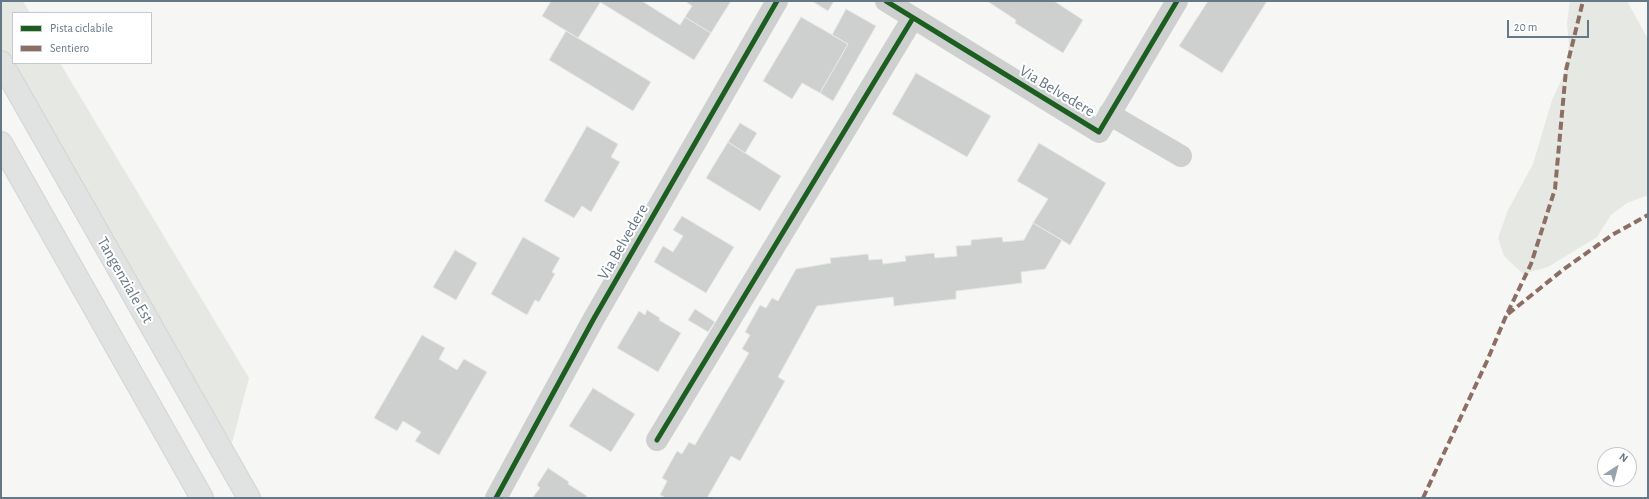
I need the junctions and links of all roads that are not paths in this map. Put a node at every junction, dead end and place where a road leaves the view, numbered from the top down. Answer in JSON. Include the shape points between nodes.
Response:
{"nodes":[{"id":1,"x":777,"y":1,"type":"edge"},
{"id":2,"x":886,"y":1,"type":"edge"},
{"id":3,"x":1177,"y":1,"type":"edge"},
{"id":4,"x":913,"y":18,"type":"junction"},
{"id":5,"x":1,"y":62,"type":"edge"},
{"id":6,"x":1109,"y":114,"type":"junction"},
{"id":7,"x":1,"y":143,"type":"edge"},
{"id":8,"x":1181,"y":156,"type":"dead end"},
{"id":9,"x":657,"y":440,"type":"dead end"},
{"id":10,"x":202,"y":498,"type":"edge"},
{"id":11,"x":249,"y":498,"type":"edge"},
{"id":12,"x":496,"y":498,"type":"edge"}],
"edges":[{"from":1,"to":12,"type":"street","name":"Via Belvedere","via":[[593,320]]},
{"from":2,"to":4,"type":"street","name":"Via Belvedere"},
{"from":3,"to":6,"type":"street","name":"Via Belvedere"},
{"from":4,"to":6,"type":"street","name":"Via Belvedere","via":[[1099,132]]},
{"from":4,"to":9,"type":"street"},
{"from":5,"to":11,"type":"highway","name":"Tangenziale Est"},
{"from":6,"to":8,"type":"street"},
{"from":7,"to":10,"type":"highway"}]}
